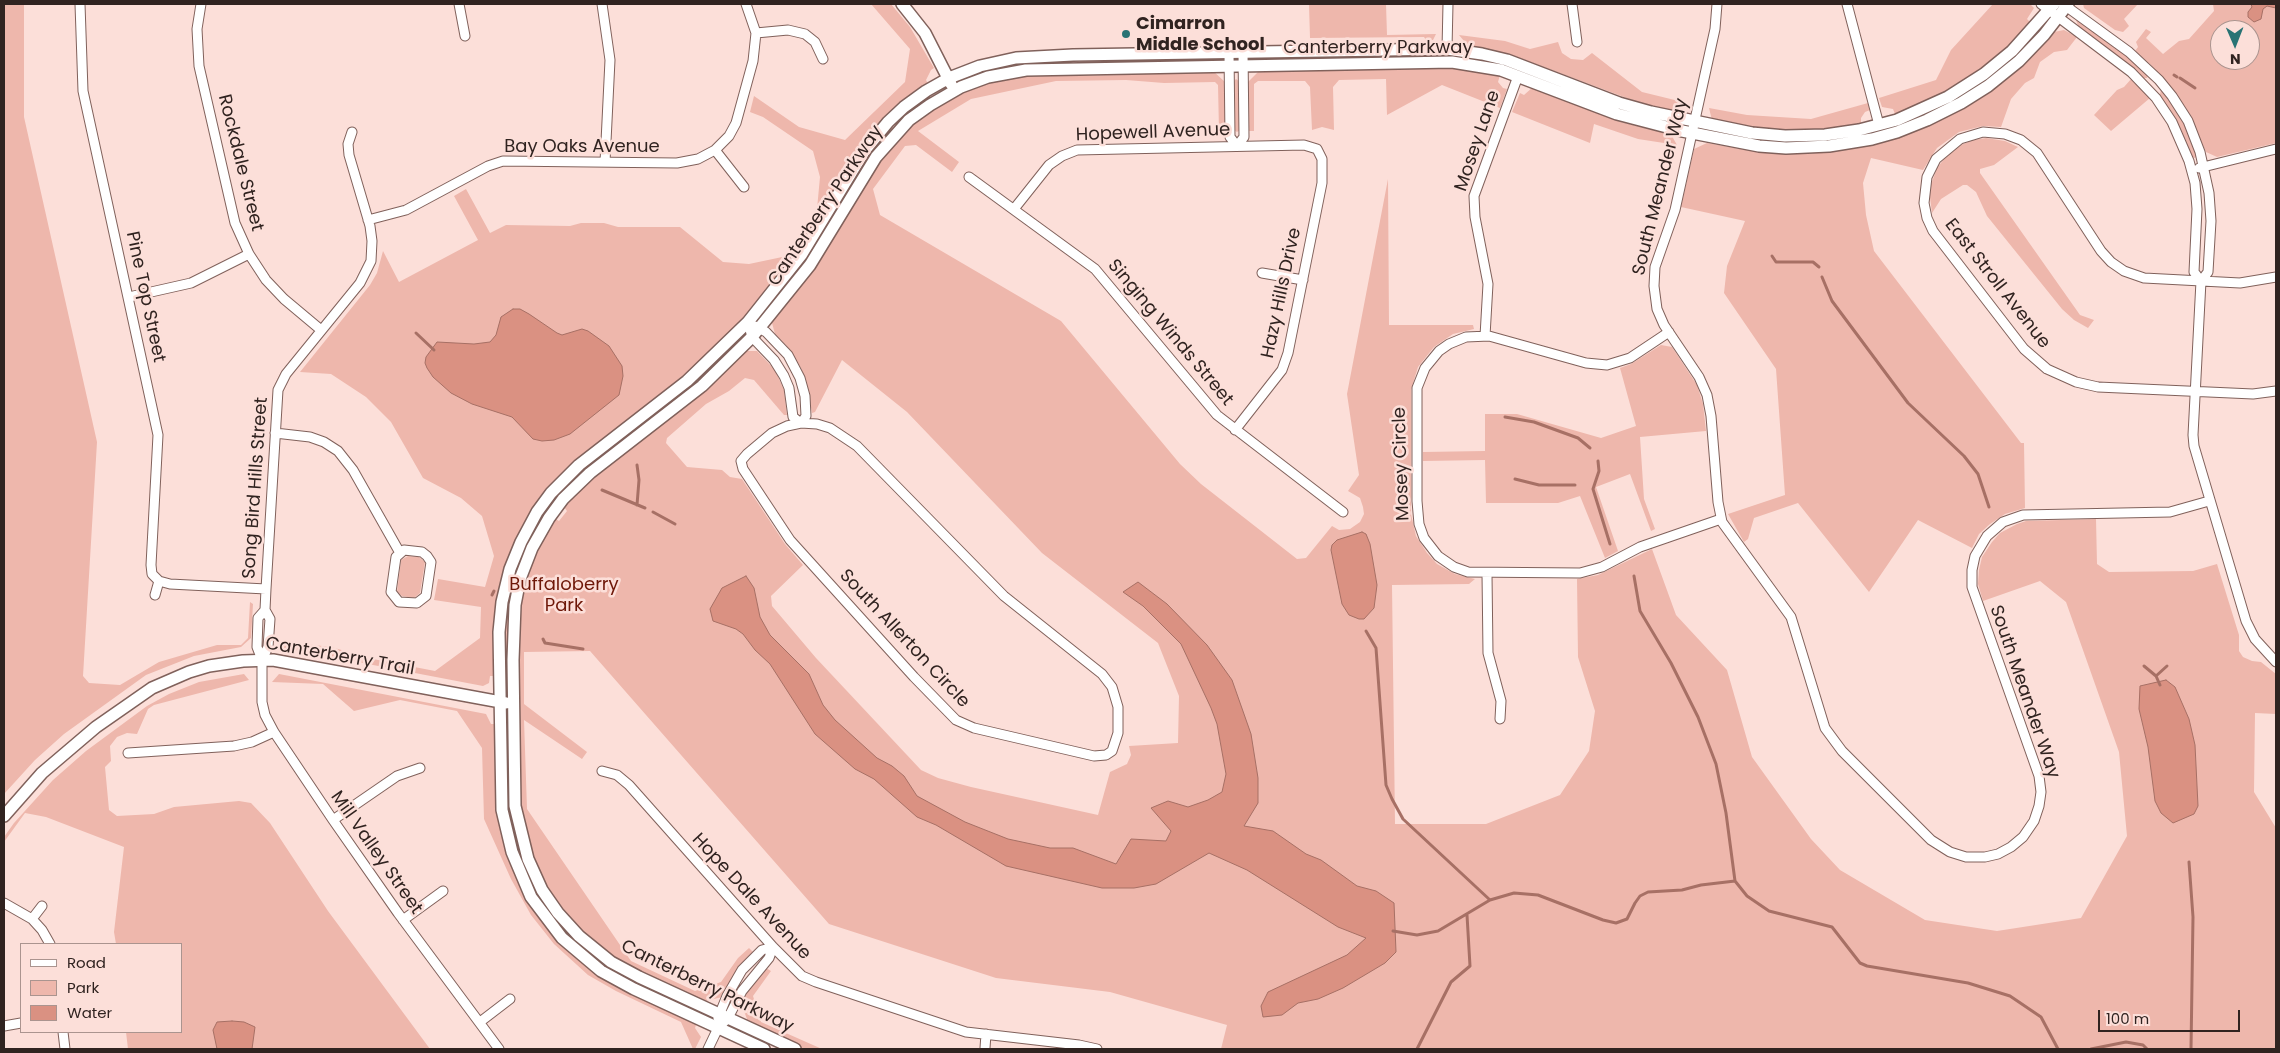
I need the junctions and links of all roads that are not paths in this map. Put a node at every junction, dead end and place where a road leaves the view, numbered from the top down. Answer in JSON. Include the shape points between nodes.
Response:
{"nodes":[{"id":1,"x":80,"y":4,"type":"edge"},
{"id":2,"x":201,"y":4,"type":"edge"},
{"id":3,"x":459,"y":4,"type":"edge"},
{"id":4,"x":602,"y":4,"type":"edge"},
{"id":5,"x":746,"y":4,"type":"edge"},
{"id":6,"x":902,"y":4,"type":"edge"},
{"id":7,"x":1448,"y":4,"type":"edge"},
{"id":8,"x":1572,"y":4,"type":"edge"},
{"id":9,"x":1717,"y":4,"type":"edge"},
{"id":10,"x":1847,"y":4,"type":"edge"},
{"id":11,"x":2066,"y":5,"type":"edge"},
{"id":12,"x":2050,"y":9,"type":"edge"},
{"id":13,"x":756,"y":33,"type":"junction"},
{"id":14,"x":465,"y":36,"type":"dead end"},
{"id":15,"x":1577,"y":42,"type":"dead end"},
{"id":16,"x":1447,"y":50,"type":"junction"},
{"id":17,"x":1243,"y":52,"type":"junction"},
{"id":18,"x":1229,"y":53,"type":"junction"},
{"id":19,"x":823,"y":59,"type":"dead end"},
{"id":20,"x":1243,"y":65,"type":"junction"},
{"id":21,"x":1229,"y":66,"type":"junction"},
{"id":22,"x":1518,"y":76,"type":"junction"},
{"id":23,"x":948,"y":78,"type":"junction"},
{"id":24,"x":954,"y":90,"type":"junction"},
{"id":25,"x":1694,"y":121,"type":"junction"},
{"id":26,"x":1880,"y":125,"type":"junction"},
{"id":27,"x":352,"y":132,"type":"dead end"},
{"id":28,"x":1691,"y":133,"type":"junction"},
{"id":29,"x":1237,"y":146,"type":"junction"},
{"id":30,"x":1320,"y":146,"type":"joint"},
{"id":31,"x":2276,"y":149,"type":"edge"},
{"id":32,"x":715,"y":150,"type":"junction"},
{"id":33,"x":605,"y":162,"type":"junction"},
{"id":34,"x":2204,"y":166,"type":"junction"},
{"id":35,"x":2191,"y":170,"type":"junction"},
{"id":36,"x":969,"y":177,"type":"dead end"},
{"id":37,"x":744,"y":187,"type":"dead end"},
{"id":38,"x":1014,"y":209,"type":"junction"},
{"id":39,"x":368,"y":220,"type":"junction"},
{"id":40,"x":249,"y":254,"type":"junction"},
{"id":41,"x":1262,"y":273,"type":"dead end"},
{"id":42,"x":2276,"y":276,"type":"edge"},
{"id":43,"x":1303,"y":280,"type":"junction"},
{"id":44,"x":2201,"y":281,"type":"junction"},
{"id":45,"x":128,"y":297,"type":"junction"},
{"id":46,"x":748,"y":322,"type":"junction"},
{"id":47,"x":760,"y":328,"type":"junction"},
{"id":48,"x":321,"y":330,"type":"junction"},
{"id":49,"x":1669,"y":332,"type":"junction"},
{"id":50,"x":1485,"y":336,"type":"junction"},
{"id":51,"x":752,"y":337,"type":"junction"},
{"id":52,"x":2195,"y":391,"type":"junction"},
{"id":53,"x":2276,"y":391,"type":"edge"},
{"id":54,"x":801,"y":424,"type":"junction"},
{"id":55,"x":1235,"y":430,"type":"junction"},
{"id":56,"x":274,"y":433,"type":"junction"},
{"id":57,"x":2209,"y":501,"type":"junction"},
{"id":58,"x":1343,"y":512,"type":"dead end"},
{"id":59,"x":1721,"y":518,"type":"junction"},
{"id":60,"x":400,"y":553,"type":"junction"},
{"id":61,"x":1487,"y":574,"type":"junction"},
{"id":62,"x":159,"y":581,"type":"junction"},
{"id":63,"x":266,"y":589,"type":"junction"},
{"id":64,"x":155,"y":595,"type":"dead end"},
{"id":65,"x":262,"y":660,"type":"junction"},
{"id":66,"x":2276,"y":662,"type":"edge"},
{"id":67,"x":500,"y":703,"type":"junction"},
{"id":68,"x":513,"y":704,"type":"junction"},
{"id":69,"x":1500,"y":719,"type":"dead end"},
{"id":70,"x":274,"y":732,"type":"junction"},
{"id":71,"x":128,"y":753,"type":"dead end"},
{"id":72,"x":420,"y":768,"type":"dead end"},
{"id":73,"x":602,"y":771,"type":"dead end"},
{"id":74,"x":4,"y":816,"type":"edge"},
{"id":75,"x":333,"y":820,"type":"junction"},
{"id":76,"x":442,"y":891,"type":"dead end"},
{"id":77,"x":4,"y":903,"type":"edge"},
{"id":78,"x":42,"y":906,"type":"dead end"},
{"id":79,"x":32,"y":919,"type":"junction"},
{"id":80,"x":403,"y":920,"type":"junction"},
{"id":81,"x":49,"y":943,"type":"edge"},
{"id":82,"x":773,"y":948,"type":"junction"},
{"id":83,"x":510,"y":999,"type":"dead end"},
{"id":84,"x":723,"y":1016,"type":"junction"},
{"id":85,"x":480,"y":1022,"type":"junction"},
{"id":86,"x":20,"y":1024,"type":"edge"},
{"id":87,"x":4,"y":1026,"type":"edge"},
{"id":88,"x":718,"y":1028,"type":"junction"},
{"id":89,"x":63,"y":1033,"type":"edge"},
{"id":90,"x":986,"y":1034,"type":"junction"},
{"id":91,"x":985,"y":1048,"type":"dead end"},
{"id":92,"x":65,"y":1049,"type":"edge"},
{"id":93,"x":500,"y":1049,"type":"edge"},
{"id":94,"x":708,"y":1049,"type":"edge"},
{"id":95,"x":764,"y":1049,"type":"edge"},
{"id":96,"x":795,"y":1049,"type":"edge"},
{"id":97,"x":1097,"y":1049,"type":"edge"}],
"edges":[{"from":1,"to":45,"type":"street","name":"Pine Top Street","via":[[83,91]]},
{"from":2,"to":40,"type":"street","name":"Rockdale Street","via":[[196,29],[199,66],[232,213]]},
{"from":3,"to":14,"type":"street"},
{"from":4,"to":33,"type":"street","via":[[610,60]]},
{"from":5,"to":13,"type":"street"},
{"from":6,"to":23,"type":"street","via":[[925,33]]},
{"from":7,"to":16,"type":"street"},
{"from":8,"to":15,"type":"street"},
{"from":9,"to":25,"type":"street","name":"South Meander Way","via":[[1717,21]]},
{"from":10,"to":26,"type":"street"},
{"from":11,"to":12,"type":"street","name":"Canterberry Parkway"},
{"from":11,"to":34,"type":"street","via":[[2136,58],[2166,87],[2188,121]]},
{"from":12,"to":26,"type":"street","name":"Canterberry Parkway","via":[[2018,46],[1980,77],[1936,104]]},
{"from":12,"to":28,"type":"street","name":"Canterberry Parkway","via":[[2031,49],[1988,86],[1944,112],[1897,132],[1861,141],[1806,148],[1758,146]]},
{"from":12,"to":35,"type":"street","via":[[2125,67],[2153,94],[2175,127]]},
{"from":13,"to":19,"type":"street","via":[[788,30],[805,34],[815,42]]},
{"from":13,"to":32,"type":"street","via":[[755,53],[736,123]]},
{"from":16,"to":17,"type":"street","name":"Canterberry Parkway"},
{"from":16,"to":25,"type":"street","name":"Canterberry Parkway","via":[[1507,60],[1630,106]]},
{"from":17,"to":18,"type":"street","name":"Canterberry Parkway"},
{"from":17,"to":20,"type":"street"},
{"from":18,"to":21,"type":"street"},
{"from":18,"to":23,"type":"street","name":"Canterberry Parkway","via":[[1024,57],[994,62]]},
{"from":20,"to":21,"type":"street","name":"Canterberry Parkway"},
{"from":20,"to":22,"type":"street","name":"Canterberry Parkway","via":[[1452,62],[1483,66]]},
{"from":20,"to":29,"type":"street","via":[[1244,137]]},
{"from":21,"to":24,"type":"street","name":"Canterberry Parkway","via":[[1026,70],[988,77]]},
{"from":21,"to":29,"type":"street","via":[[1230,137]]},
{"from":22,"to":28,"type":"street","name":"Canterberry Parkway","via":[[1617,114]]},
{"from":22,"to":50,"type":"street","name":"Mosey Lane","via":[[1474,196],[1488,284]]},
{"from":23,"to":24,"type":"street"},
{"from":23,"to":46,"type":"street","name":"Canterberry Parkway","via":[[911,101],[880,131],[859,159],[802,254]]},
{"from":24,"to":47,"type":"street","name":"Canterberry Parkway","via":[[922,110],[886,145],[813,260]]},
{"from":25,"to":26,"type":"street","name":"Canterberry Parkway","via":[[1752,134],[1785,136],[1832,134]]},
{"from":25,"to":28,"type":"street","name":"South Meander Way"},
{"from":27,"to":39,"type":"street","name":"Song Bird Hills Street","via":[[348,155]]},
{"from":28,"to":49,"type":"street","name":"South Meander Way","via":[[1675,210],[1654,274],[1657,309]]},
{"from":29,"to":30,"type":"street","name":"Hopewell Avenue"},
{"from":29,"to":38,"type":"street","name":"Hopewell Avenue","via":[[1072,152],[1044,169]]},
{"from":30,"to":43,"type":"street","name":"Hazy Hills Drive","via":[[1322,183]]},
{"from":31,"to":34,"type":"street"},
{"from":32,"to":33,"type":"street","name":"Bay Oaks Avenue","via":[[684,163]]},
{"from":32,"to":37,"type":"street"},
{"from":33,"to":39,"type":"street","name":"Bay Oaks Avenue","via":[[517,160],[497,163],[406,210]]},
{"from":34,"to":35,"type":"street"},
{"from":34,"to":44,"type":"street","via":[[2210,193],[2210,221],[2208,272]]},
{"from":35,"to":44,"type":"street","via":[[2197,209],[2194,272]]},
{"from":36,"to":38,"type":"street","name":"Singing Winds Street"},
{"from":38,"to":55,"type":"street","name":"Singing Winds Street","via":[[1095,269],[1211,409]]},
{"from":39,"to":48,"type":"street","name":"Song Bird Hills Street","via":[[372,248],[368,270]]},
{"from":40,"to":45,"type":"street","via":[[191,283]]},
{"from":40,"to":48,"type":"street","name":"Rockdale Street","via":[[278,294]]},
{"from":41,"to":43,"type":"street"},
{"from":42,"to":44,"type":"street","via":[[2244,283]]},
{"from":43,"to":55,"type":"street","name":"Hazy Hills Drive","via":[[1284,367]]},
{"from":44,"to":52,"type":"street"},
{"from":44,"to":52,"type":"street","name":"East Stroll Avenue","via":[[2144,278],[2117,267],[2101,251],[2040,157],[2012,137],[1989,132],[1968,135],[1949,146],[1933,164],[1927,177],[1924,194],[1926,218],[1931,228],[2036,361],[2053,373],[2082,384]]},
{"from":45,"to":62,"type":"street","name":"Pine Top Street","via":[[158,435],[151,565],[152,574]]},
{"from":46,"to":47,"type":"street"},
{"from":46,"to":51,"type":"street"},
{"from":46,"to":67,"type":"street","name":"Canterberry Parkway","via":[[687,381],[579,465],[537,512],[517,550],[505,586],[500,622]]},
{"from":47,"to":51,"type":"street","name":"Canterberry Parkway"},
{"from":47,"to":54,"type":"street","via":[[784,350],[800,378],[806,416]]},
{"from":48,"to":56,"type":"street","name":"Song Bird Hills Street","via":[[280,384]]},
{"from":49,"to":50,"type":"street","name":"Mosey Circle","via":[[1630,358],[1607,365],[1586,363]]},
{"from":49,"to":59,"type":"street","name":"South Meander Way","via":[[1699,377],[1709,401]]},
{"from":50,"to":61,"type":"street","name":"Mosey Circle","via":[[1466,337],[1445,347],[1428,362],[1420,378],[1416,398],[1417,501],[1421,531],[1438,556],[1461,570]]},
{"from":51,"to":54,"type":"street","via":[[780,368],[789,388],[793,417]]},
{"from":51,"to":68,"type":"street","name":"Canterberry Parkway","via":[[702,386],[579,482],[549,518],[528,557],[516,597]]},
{"from":52,"to":53,"type":"street","name":"East Stroll Avenue","via":[[2254,394]]},
{"from":52,"to":57,"type":"street","via":[[2194,446]]},
{"from":54,"to":54,"type":"street","name":"South Allerton Circle","via":[[782,428],[768,436],[744,457],[741,461],[743,469],[790,540],[947,713],[967,726],[1094,756],[1112,751],[1118,733],[1118,707],[1112,687],[1102,674],[1004,596],[857,446],[826,426]]},
{"from":55,"to":58,"type":"street","name":"Singing Winds Street"},
{"from":56,"to":60,"type":"street","via":[[310,437],[338,451],[350,464]]},
{"from":56,"to":63,"type":"street","name":"Song Bird Hills Street"},
{"from":57,"to":59,"type":"street","name":"South Meander Way","via":[[2170,512],[2023,516],[1997,526],[1982,544],[1973,563],[1972,587],[2039,776],[2041,792],[2035,817],[2023,837],[2003,852],[1978,857],[1950,852],[1931,840],[1831,738],[1821,720],[1791,617],[1729,534]]},
{"from":57,"to":66,"type":"street","via":[[2249,628]]},
{"from":59,"to":61,"type":"street","name":"Mosey Circle","via":[[1640,547],[1590,572]]},
{"from":60,"to":60,"type":"street","via":[[396,557],[391,592],[399,602],[417,603],[426,596],[430,559],[422,552],[408,550]]},
{"from":61,"to":69,"type":"street","via":[[1488,653],[1501,701]]},
{"from":62,"to":63,"type":"street"},
{"from":62,"to":64,"type":"street"},
{"from":63,"to":65,"type":"street","name":"Song Bird Hills Street","via":[[265,610],[258,618],[257,647]]},
{"from":65,"to":67,"type":"street","name":"Canterberry Trail"},
{"from":65,"to":70,"type":"street","name":"Mill Valley Street","via":[[262,702]]},
{"from":65,"to":74,"type":"street","name":"Canterberry Trail","via":[[209,666],[152,688],[65,752]]},
{"from":67,"to":68,"type":"street","name":"Canterberry Trail"},
{"from":67,"to":88,"type":"street","name":"Canterberry Parkway","via":[[505,825],[518,869],[540,910],[567,943],[601,971]]},
{"from":68,"to":84,"type":"street","name":"Canterberry Parkway","via":[[517,819],[530,865],[548,899],[571,928],[603,956],[633,974]]},
{"from":70,"to":71,"type":"street","via":[[234,746]]},
{"from":70,"to":75,"type":"street","name":"Mill Valley Street"},
{"from":72,"to":75,"type":"street","via":[[397,776]]},
{"from":73,"to":82,"type":"street","name":"Hope Dale Avenue","via":[[618,775],[629,785]]},
{"from":75,"to":80,"type":"street","name":"Mill Valley Street"},
{"from":76,"to":80,"type":"street"},
{"from":77,"to":79,"type":"street"},
{"from":78,"to":79,"type":"street"},
{"from":79,"to":81,"type":"street"},
{"from":80,"to":85,"type":"street","name":"Mill Valley Street"},
{"from":82,"to":84,"type":"street","via":[[769,958]]},
{"from":82,"to":90,"type":"street","name":"Hope Dale Avenue","via":[[794,970],[810,980],[966,1032]]},
{"from":83,"to":85,"type":"street"},
{"from":84,"to":88,"type":"street"},
{"from":84,"to":96,"type":"street","name":"Canterberry Parkway"},
{"from":85,"to":93,"type":"street","name":"Mill Valley Street"},
{"from":86,"to":87,"type":"street"},
{"from":88,"to":94,"type":"street"},
{"from":88,"to":95,"type":"street","name":"Canterberry Parkway"},
{"from":89,"to":92,"type":"street"},
{"from":90,"to":91,"type":"street"},
{"from":90,"to":97,"type":"street","name":"Hope Dale Avenue"}]}
